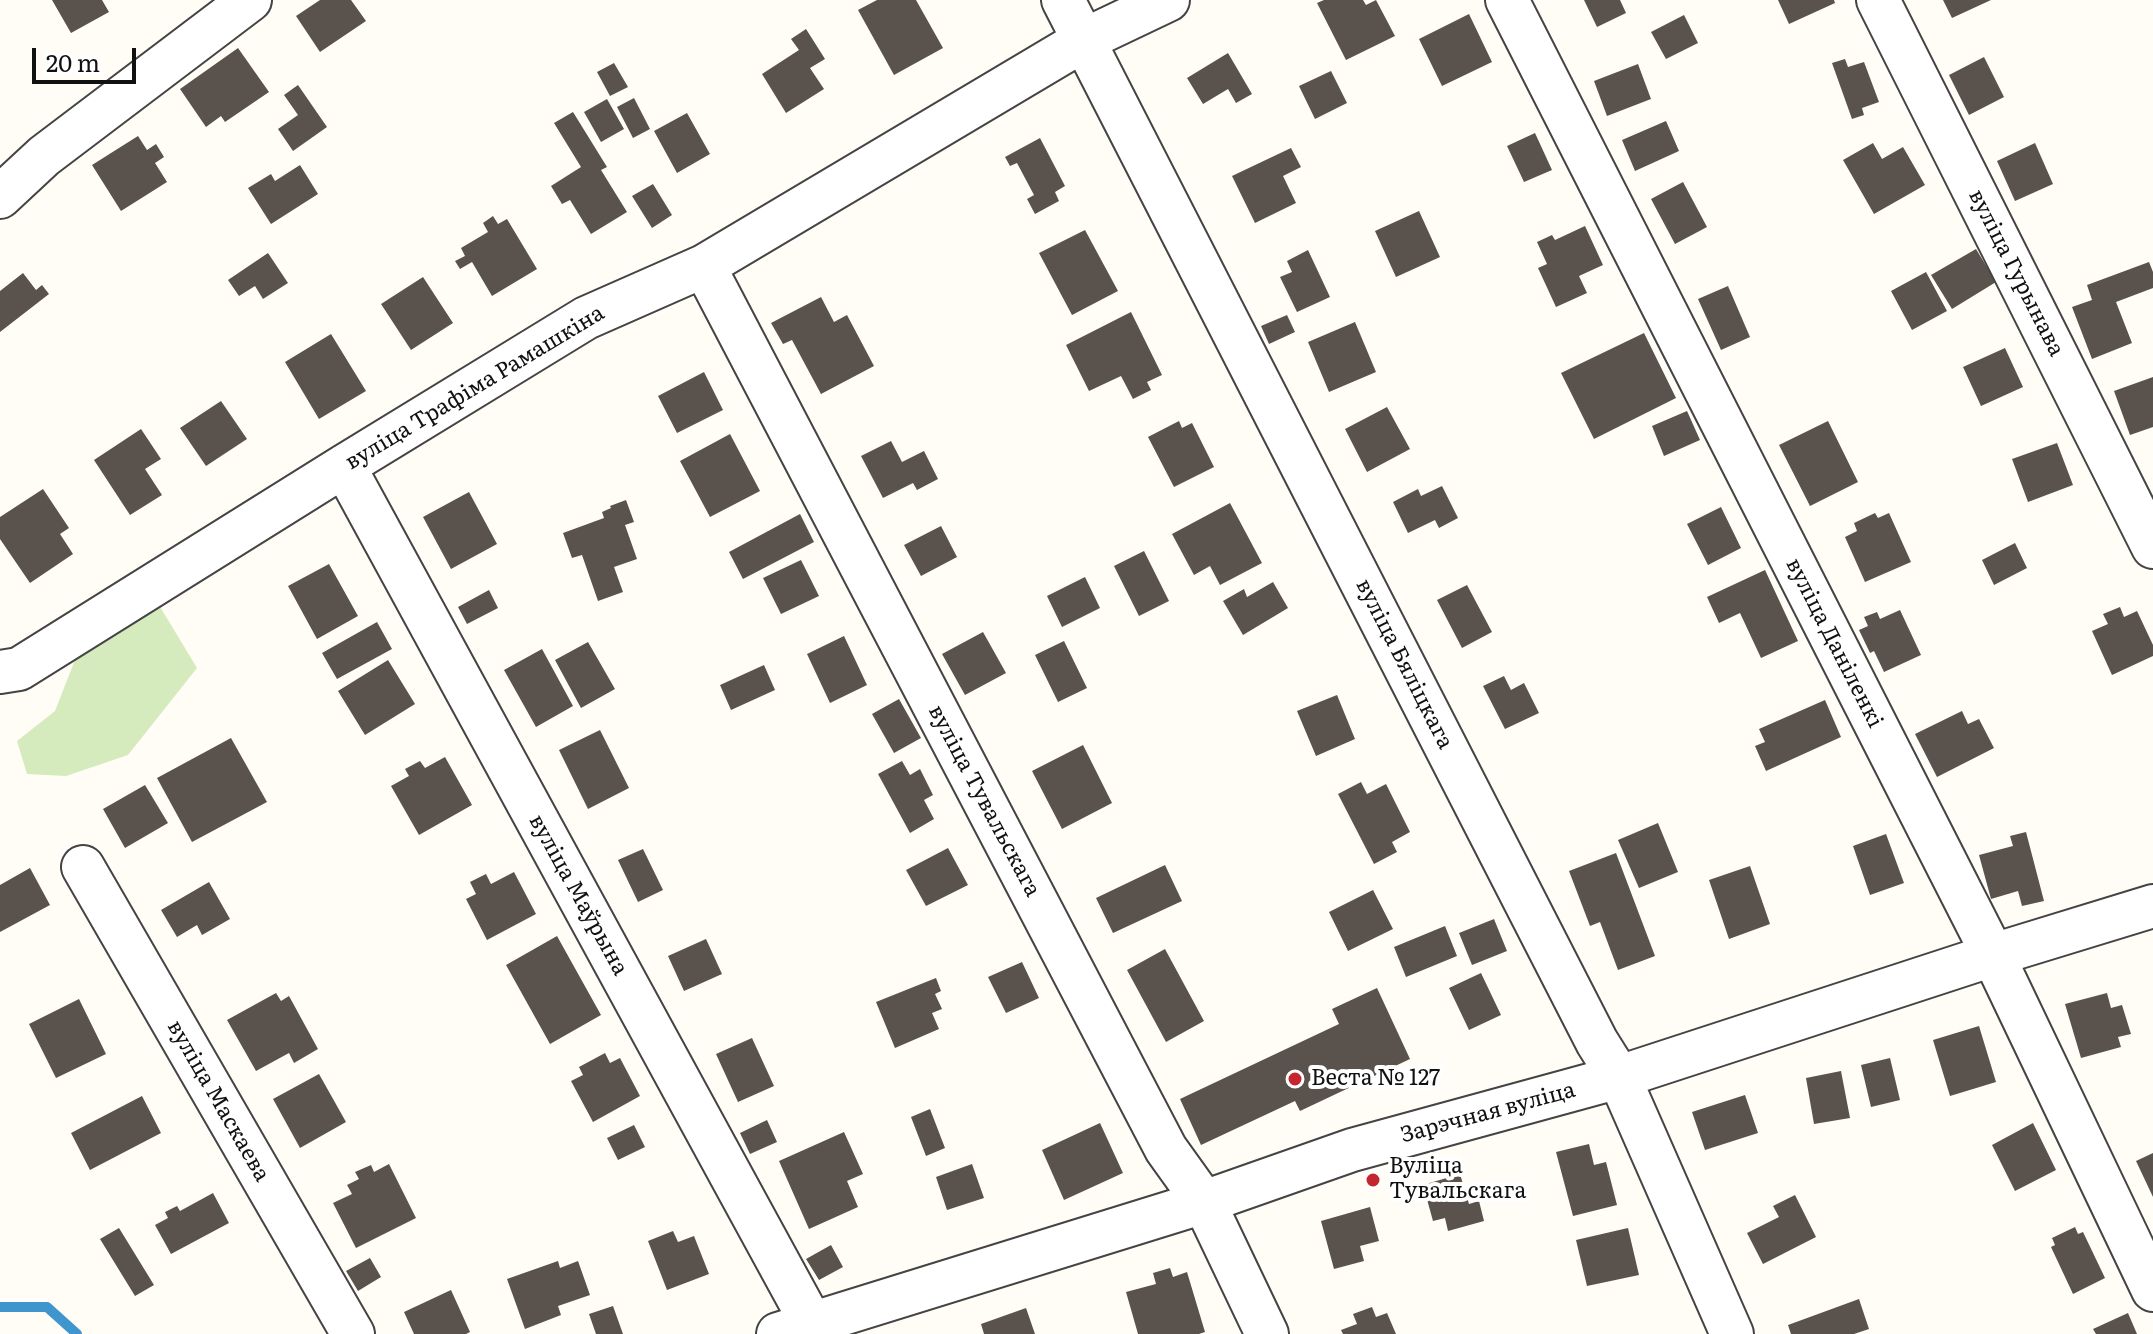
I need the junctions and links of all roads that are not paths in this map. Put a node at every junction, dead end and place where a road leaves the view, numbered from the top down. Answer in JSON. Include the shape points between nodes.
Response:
{"nodes":[{"id":1,"x":250,"y":0,"type":"edge"},
{"id":2,"x":1063,"y":0,"type":"edge"},
{"id":3,"x":1168,"y":0,"type":"edge"},
{"id":4,"x":1507,"y":0,"type":"edge"},
{"id":5,"x":1878,"y":0,"type":"edge"},
{"id":6,"x":1084,"y":40,"type":"junction"},
{"id":7,"x":0,"y":197,"type":"edge"},
{"id":8,"x":704,"y":266,"type":"junction"},
{"id":9,"x":344,"y":466,"type":"junction"},
{"id":10,"x":2153,"y":547,"type":"edge"},
{"id":11,"x":0,"y":672,"type":"edge"},
{"id":12,"x":83,"y":867,"type":"dead end"},
{"id":13,"x":2153,"y":906,"type":"edge"},
{"id":14,"x":1993,"y":955,"type":"junction"},
{"id":15,"x":1619,"y":1077,"type":"junction"},
{"id":16,"x":1204,"y":1202,"type":"junction"},
{"id":17,"x":2153,"y":1290,"type":"edge"},
{"id":18,"x":340,"y":1325,"type":"edge"},
{"id":19,"x":795,"y":1329,"type":"edge"},
{"id":20,"x":1267,"y":1334,"type":"edge"},
{"id":21,"x":1732,"y":1334,"type":"edge"}],
"edges":[{"from":1,"to":7,"type":"street","via":[[44,156]]},
{"from":2,"to":6,"type":"street","name":"вуліца Бяліцкага"},
{"from":3,"to":6,"type":"street","name":"вуліца Трафіма Рамашкіна"},
{"from":4,"to":14,"type":"street","name":"вуліца Даніленкі"},
{"from":5,"to":10,"type":"street","name":"вуліца Гурынава"},
{"from":6,"to":8,"type":"street","name":"вуліца Трафіма Рамашкіна"},
{"from":6,"to":15,"type":"street","name":"вуліца Бяліцкага"},
{"from":8,"to":9,"type":"street","name":"вуліца Трафіма Рамашкіна","via":[[586,318]]},
{"from":8,"to":16,"type":"street","name":"вуліца Тувальскага","via":[[1166,1149]]},
{"from":9,"to":11,"type":"street","name":"вуліца Трафіма Рамашкіна","via":[[19,669]]},
{"from":9,"to":19,"type":"street","name":"вуліца Маўрына"},
{"from":12,"to":18,"type":"street","name":"вуліца Маскаева"},
{"from":13,"to":14,"type":"street","name":"Зарэчная вуліца"},
{"from":14,"to":15,"type":"street","name":"Зарэчная вуліца"},
{"from":14,"to":17,"type":"street","name":"вуліца Даніленкі"},
{"from":15,"to":16,"type":"street","name":"Зарэчная вуліца","via":[[1352,1150]]},
{"from":15,"to":21,"type":"street","name":"вуліца Бяліцкага"},
{"from":16,"to":19,"type":"street","name":"Зарэчная вуліца"},
{"from":16,"to":20,"type":"street","name":"вуліца Тувальскага"}]}
